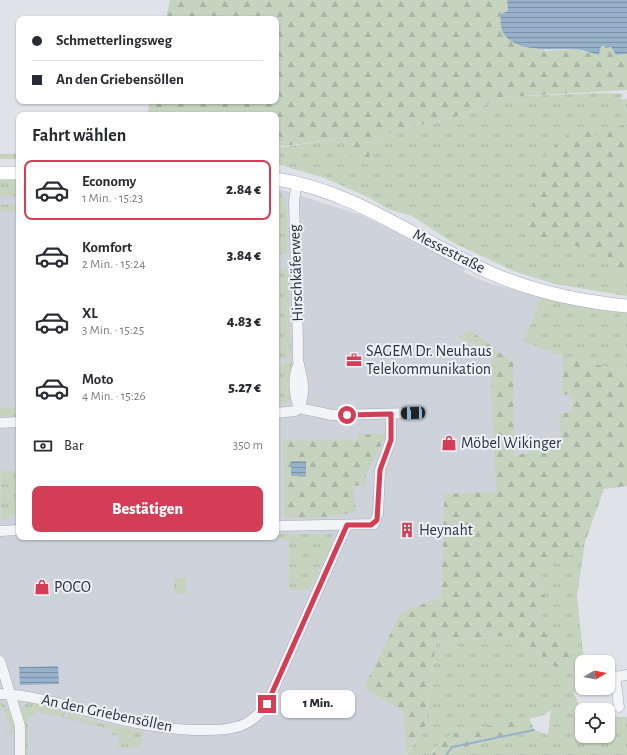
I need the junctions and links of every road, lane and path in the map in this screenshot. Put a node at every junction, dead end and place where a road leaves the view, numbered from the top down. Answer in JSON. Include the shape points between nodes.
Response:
{"nodes":[{"id":1,"x":0,"y":173,"type":"edge"},
{"id":2,"x":16,"y":173,"type":"edge"},
{"id":3,"x":279,"y":180,"type":"edge"},
{"id":4,"x":297,"y":183,"type":"junction"},
{"id":5,"x":627,"y":306,"type":"edge"},
{"id":6,"x":299,"y":408,"type":"junction"},
{"id":7,"x":279,"y":412,"type":"edge"},
{"id":8,"x":413,"y":413,"type":"dead end"},
{"id":9,"x":391,"y":414,"type":"junction"},
{"id":10,"x":16,"y":422,"type":"edge"},
{"id":11,"x":0,"y":423,"type":"edge"},
{"id":12,"x":347,"y":525,"type":"junction"},
{"id":13,"x":279,"y":526,"type":"edge"},
{"id":14,"x":16,"y":530,"type":"edge"},
{"id":15,"x":0,"y":531,"type":"edge"},
{"id":16,"x":0,"y":661,"type":"edge"},
{"id":17,"x":627,"y":675,"type":"edge"},
{"id":18,"x":615,"y":677,"type":"edge"},
{"id":19,"x":615,"y":690,"type":"edge"},
{"id":20,"x":5,"y":694,"type":"edge"},
{"id":21,"x":619,"y":707,"type":"dead end"},
{"id":22,"x":20,"y":755,"type":"edge"}],
"edges":[{"from":1,"to":2,"type":"main road"},
{"from":3,"to":4,"type":"main road","name":"Messestraße"},
{"from":4,"to":5,"type":"main road","name":"Messestraße","via":[[369,210],[500,277],[562,296]]},
{"from":4,"to":6,"type":"street","name":"Hirschkäferweg","via":[[294,200],[299,364],[295,370],[296,401]]},
{"from":6,"to":7,"type":"street","via":[[295,411]]},
{"from":6,"to":9,"type":"street","via":[[332,415]]},
{"from":8,"to":9,"type":"street"},
{"from":9,"to":12,"type":"street","via":[[391,440],[380,470],[377,520],[371,525]]},
{"from":10,"to":11,"type":"street"},
{"from":12,"to":13,"type":"street"},
{"from":12,"to":20,"type":"street","name":"An den Griebensöllen","via":[[267,704],[249,722],[225,729],[169,728],[131,722],[46,700]]},
{"from":14,"to":15,"type":"street"},
{"from":16,"to":20,"type":"street"},
{"from":17,"to":18,"type":"street"},
{"from":19,"to":21,"type":"street"},
{"from":20,"to":22,"type":"street","via":[[20,726]]}]}
